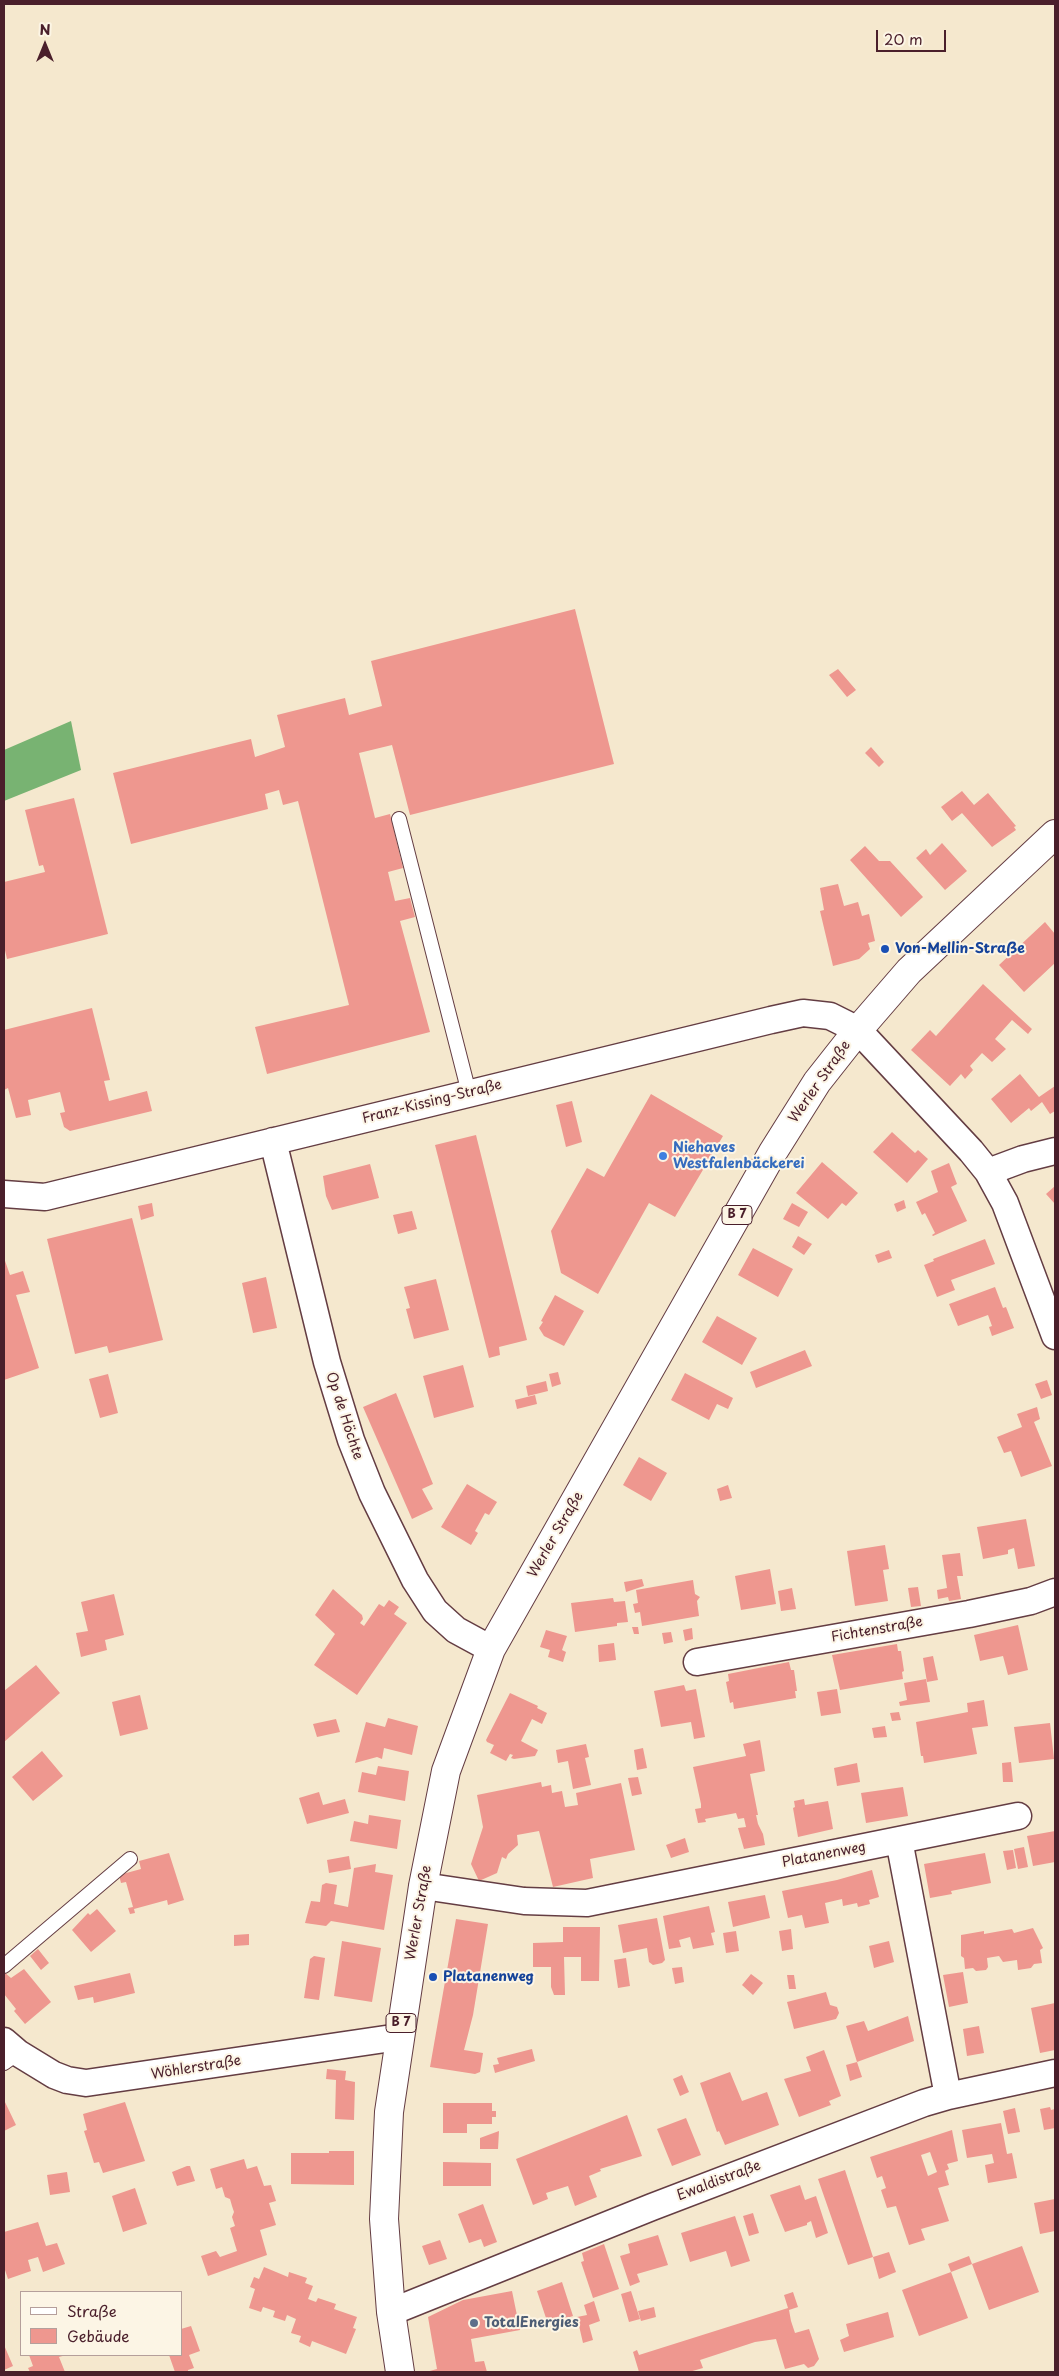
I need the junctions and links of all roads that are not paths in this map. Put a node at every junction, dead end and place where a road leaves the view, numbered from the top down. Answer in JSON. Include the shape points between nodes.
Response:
{"nodes":[{"id":1,"x":399,"y":819,"type":"dead end"},
{"id":2,"x":1055,"y":834,"type":"edge"},
{"id":3,"x":858,"y":1030,"type":"junction"},
{"id":4,"x":470,"y":1093,"type":"junction"},
{"id":5,"x":273,"y":1141,"type":"junction"},
{"id":6,"x":1055,"y":1151,"type":"edge"},
{"id":7,"x":988,"y":1172,"type":"junction"},
{"id":8,"x":4,"y":1194,"type":"edge"},
{"id":9,"x":1055,"y":1336,"type":"edge"},
{"id":10,"x":1055,"y":1592,"type":"edge"},
{"id":11,"x":491,"y":1650,"type":"junction"},
{"id":12,"x":697,"y":1662,"type":"dead end"},
{"id":13,"x":1018,"y":1816,"type":"dead end"},
{"id":14,"x":899,"y":1840,"type":"junction"},
{"id":15,"x":130,"y":1858,"type":"dead end"},
{"id":16,"x":423,"y":1886,"type":"junction"},
{"id":17,"x":4,"y":1966,"type":"edge"},
{"id":18,"x":399,"y":2037,"type":"junction"},
{"id":19,"x":9,"y":2053,"type":"edge"},
{"id":20,"x":1055,"y":2073,"type":"edge"},
{"id":21,"x":948,"y":2096,"type":"junction"},
{"id":22,"x":391,"y":2312,"type":"junction"},
{"id":23,"x":400,"y":2372,"type":"edge"}],
"edges":[{"from":1,"to":4,"type":"lane"},
{"from":2,"to":3,"type":"main road","name":"Werler Straße","number":"B 7","via":[[929,952]]},
{"from":3,"to":4,"type":"street","name":"Franz-Kissing-Straße","via":[[830,1016],[803,1013]]},
{"from":3,"to":7,"type":"street"},
{"from":3,"to":11,"type":"main road","name":"Werler Straße","number":"B 7","via":[[817,1082],[773,1152]]},
{"from":4,"to":5,"type":"street","name":"Franz-Kissing-Straße"},
{"from":5,"to":8,"type":"street","name":"Franz-Kissing-Straße","via":[[45,1197]]},
{"from":5,"to":11,"type":"street","name":"Op de Höchte","via":[[327,1362],[351,1440],[372,1493],[415,1580],[435,1611],[456,1630]]},
{"from":6,"to":7,"type":"street"},
{"from":7,"to":9,"type":"street","via":[[1004,1203]]},
{"from":10,"to":12,"type":"street","name":"Fichtenstraße","via":[[1031,1601],[969,1614]]},
{"from":11,"to":16,"type":"main road","name":"Werler Straße","number":"B 7","via":[[446,1771]]},
{"from":13,"to":14,"type":"street","name":"Platanenweg"},
{"from":14,"to":16,"type":"street","name":"Platanenweg","via":[[587,1903],[524,1901]]},
{"from":14,"to":21,"type":"street"},
{"from":15,"to":17,"type":"lane"},
{"from":16,"to":18,"type":"main road","name":"Werler Straße","number":"B 7"},
{"from":18,"to":19,"type":"street","name":"Wöhlerstraße","via":[[86,2083],[54,2075]]},
{"from":18,"to":22,"type":"main road","name":"Werler Straße","number":"B 7","via":[[385,2161],[384,2219]]},
{"from":20,"to":21,"type":"street","name":"Ewaldistraße"},
{"from":21,"to":22,"type":"street","name":"Ewaldistraße","via":[[652,2207]]},
{"from":22,"to":23,"type":"main road","name":"Werler Straße","number":"B 7"}]}
